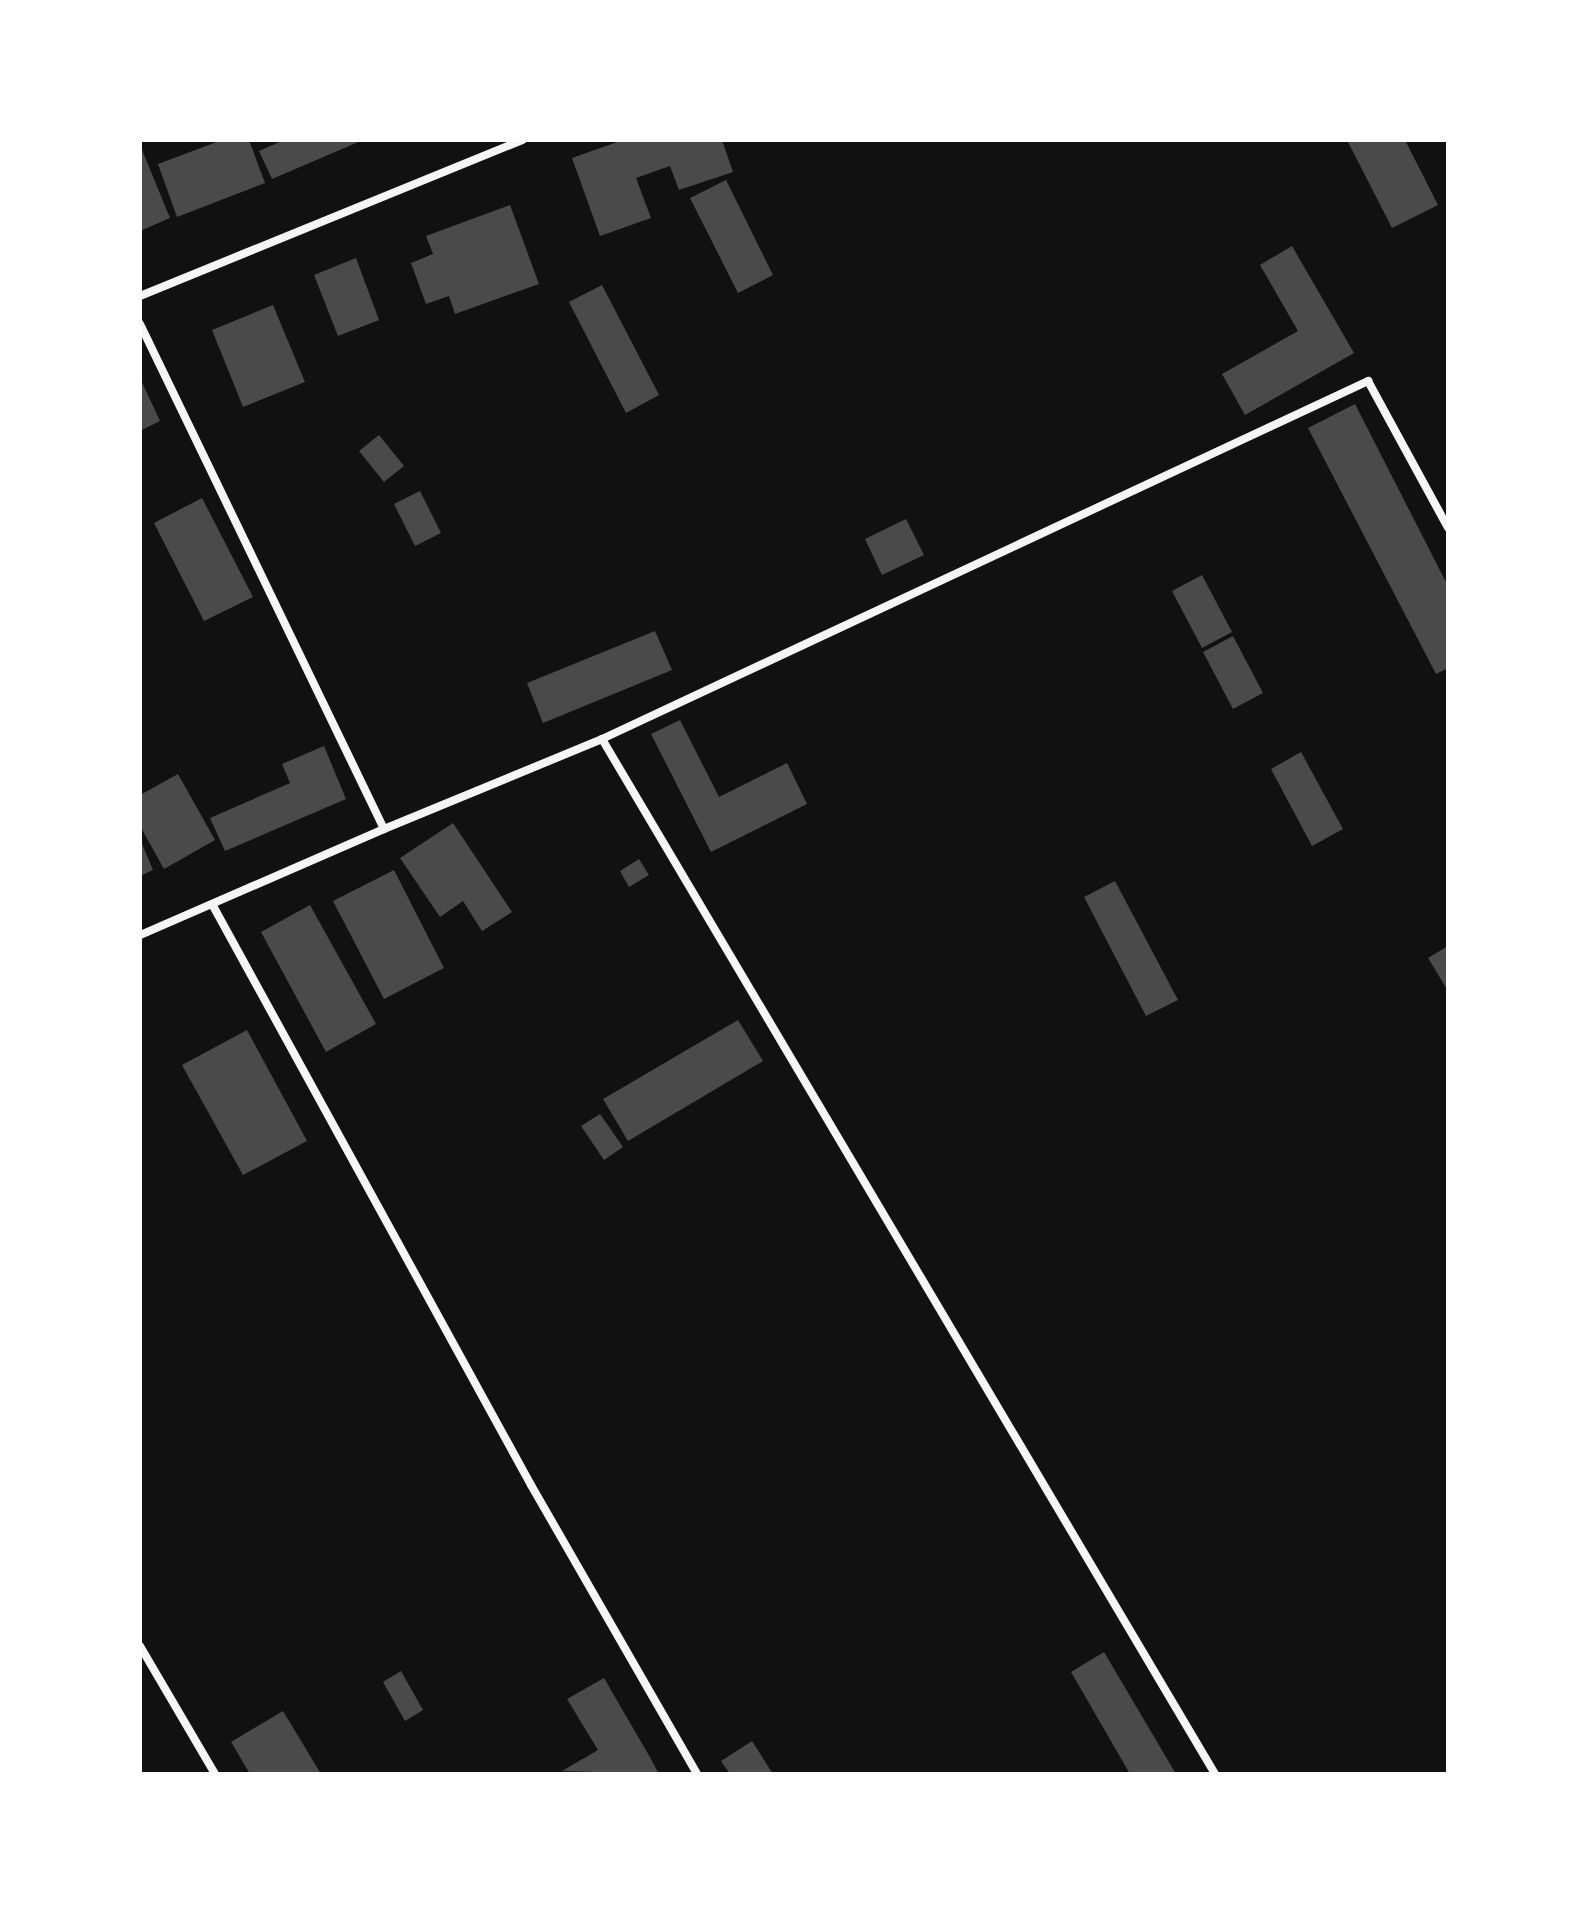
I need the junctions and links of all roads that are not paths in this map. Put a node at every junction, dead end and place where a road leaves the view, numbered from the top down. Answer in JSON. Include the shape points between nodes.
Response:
{"nodes":[{"id":1,"x":522,"y":140,"type":"edge"},
{"id":2,"x":140,"y":296,"type":"edge"},
{"id":3,"x":140,"y":324,"type":"edge"},
{"id":4,"x":1448,"y":528,"type":"edge"},
{"id":5,"x":602,"y":739,"type":"junction"},
{"id":6,"x":384,"y":829,"type":"junction"},
{"id":7,"x":212,"y":904,"type":"junction"},
{"id":8,"x":140,"y":935,"type":"edge"},
{"id":9,"x":140,"y":1646,"type":"edge"},
{"id":10,"x":215,"y":1774,"type":"edge"},
{"id":11,"x":697,"y":1774,"type":"edge"},
{"id":12,"x":1215,"y":1774,"type":"edge"}],
"edges":[{"from":1,"to":2,"type":"street"},
{"from":3,"to":6,"type":"street"},
{"from":4,"to":5,"type":"street","via":[[1368,381]]},
{"from":5,"to":6,"type":"street"},
{"from":5,"to":12,"type":"street"},
{"from":6,"to":7,"type":"street"},
{"from":7,"to":8,"type":"street"},
{"from":7,"to":11,"type":"street","via":[[531,1485]]},
{"from":9,"to":10,"type":"street"}]}
